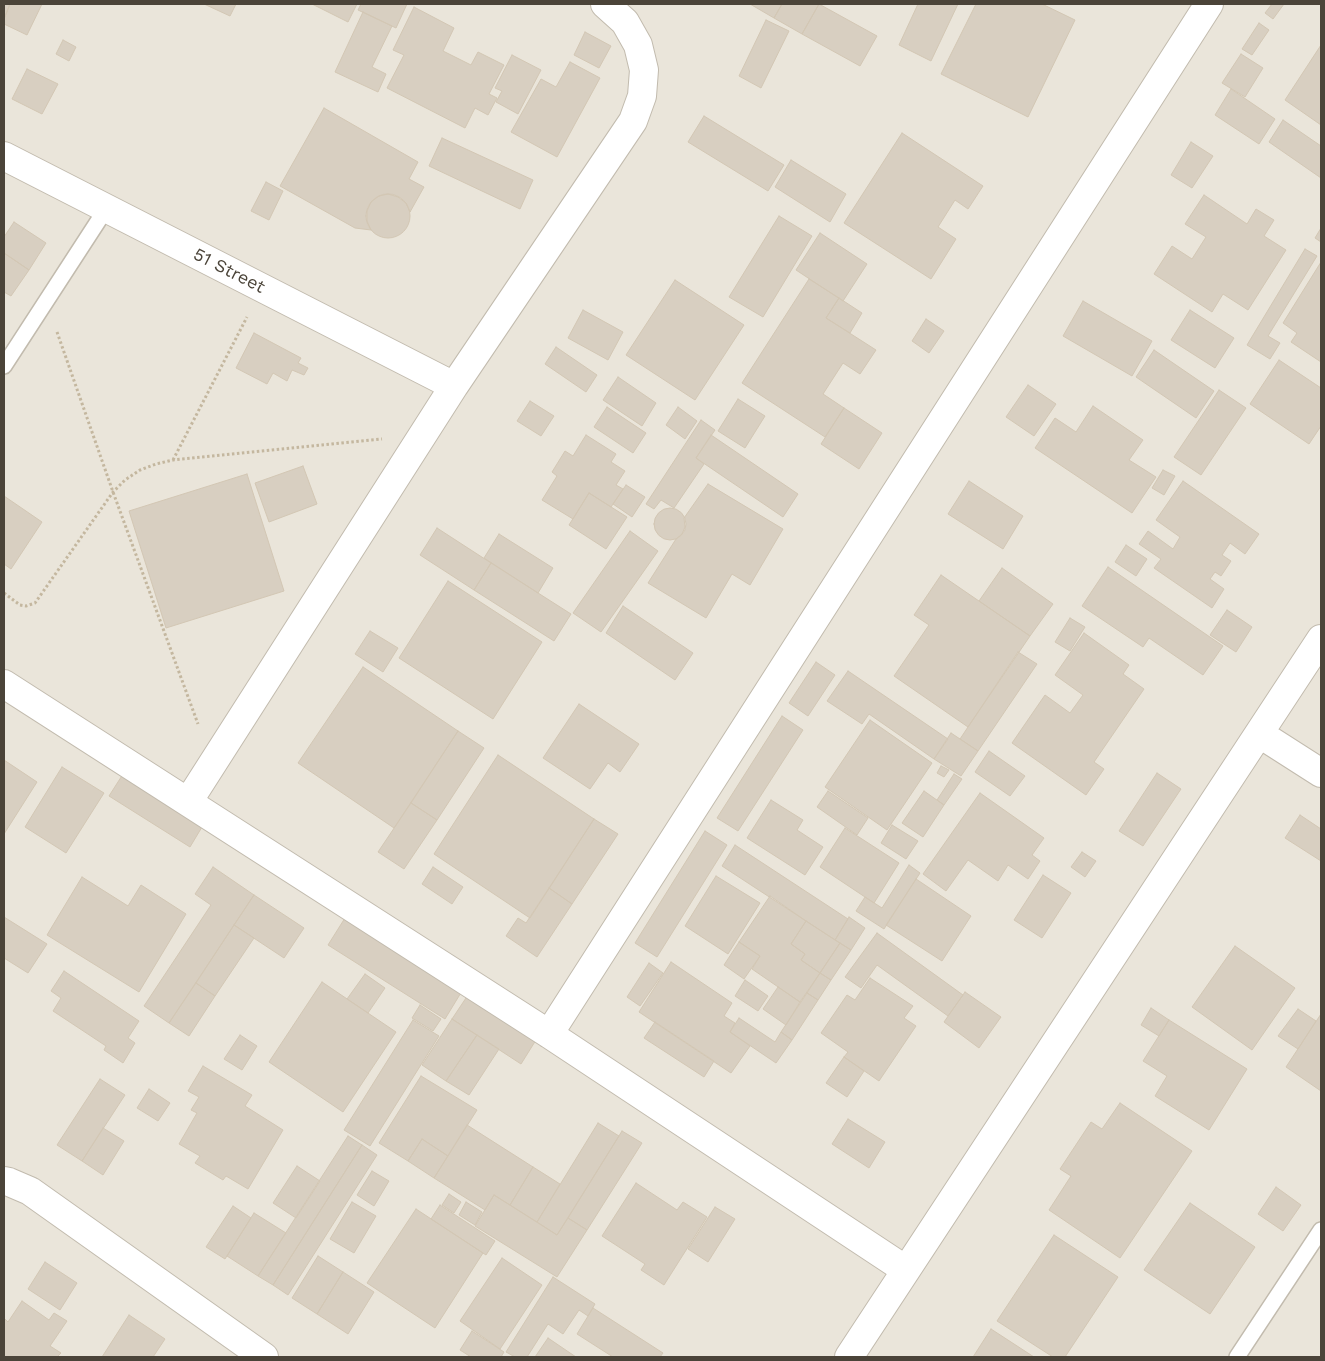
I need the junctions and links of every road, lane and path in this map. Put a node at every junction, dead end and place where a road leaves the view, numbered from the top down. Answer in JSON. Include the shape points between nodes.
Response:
{"nodes":[{"id":1,"x":605,"y":4,"type":"edge"},
{"id":2,"x":1209,"y":4,"type":"edge"},
{"id":3,"x":4,"y":156,"type":"edge"},
{"id":4,"x":106,"y":209,"type":"junction"},
{"id":5,"x":262,"y":288,"type":"junction"},
{"id":6,"x":46,"y":300,"type":"junction"},
{"id":7,"x":6,"y":359,"type":"edge"},
{"id":8,"x":454,"y":386,"type":"junction"},
{"id":9,"x":423,"y":434,"type":"junction"},
{"id":10,"x":173,"y":460,"type":"junction"},
{"id":11,"x":112,"y":492,"type":"junction"},
{"id":12,"x":4,"y":593,"type":"edge"},
{"id":13,"x":1321,"y":639,"type":"edge"},
{"id":14,"x":4,"y":684,"type":"edge"},
{"id":15,"x":1260,"y":734,"type":"junction"},
{"id":16,"x":214,"y":764,"type":"junction"},
{"id":17,"x":1321,"y":774,"type":"edge"},
{"id":18,"x":188,"y":802,"type":"junction"},
{"id":19,"x":549,"y":1034,"type":"junction"},
{"id":20,"x":4,"y":1181,"type":"edge"},
{"id":21,"x":1321,"y":1230,"type":"edge"},
{"id":22,"x":906,"y":1270,"type":"junction"},
{"id":23,"x":264,"y":1357,"type":"edge"},
{"id":24,"x":850,"y":1357,"type":"edge"},
{"id":25,"x":1237,"y":1357,"type":"edge"}],
"edges":[{"from":1,"to":8,"type":"street","via":[[625,22],[638,45],[644,70],[642,96],[633,121]]},
{"from":2,"to":19,"type":"street"},
{"from":3,"to":4,"type":"street","name":"51 Street"},
{"from":4,"to":5,"type":"street","name":"51 Street"},
{"from":4,"to":6,"type":"lane"},
{"from":5,"to":8,"type":"street","name":"51 Street"},
{"from":5,"to":10,"type":"path"},
{"from":6,"to":7,"type":"lane"},
{"from":6,"to":11,"type":"path"},
{"from":8,"to":9,"type":"street"},
{"from":9,"to":10,"type":"path"},
{"from":9,"to":16,"type":"street"},
{"from":10,"to":11,"type":"path","via":[[140,470]]},
{"from":11,"to":12,"type":"path","via":[[36,603],[20,605]]},
{"from":11,"to":16,"type":"path"},
{"from":13,"to":15,"type":"street"},
{"from":14,"to":18,"type":"street"},
{"from":15,"to":17,"type":"street"},
{"from":15,"to":22,"type":"street"},
{"from":16,"to":18,"type":"street"},
{"from":18,"to":19,"type":"street"},
{"from":19,"to":22,"type":"street"},
{"from":20,"to":23,"type":"street","via":[[30,1191]]},
{"from":21,"to":25,"type":"lane"},
{"from":22,"to":24,"type":"street"}]}
